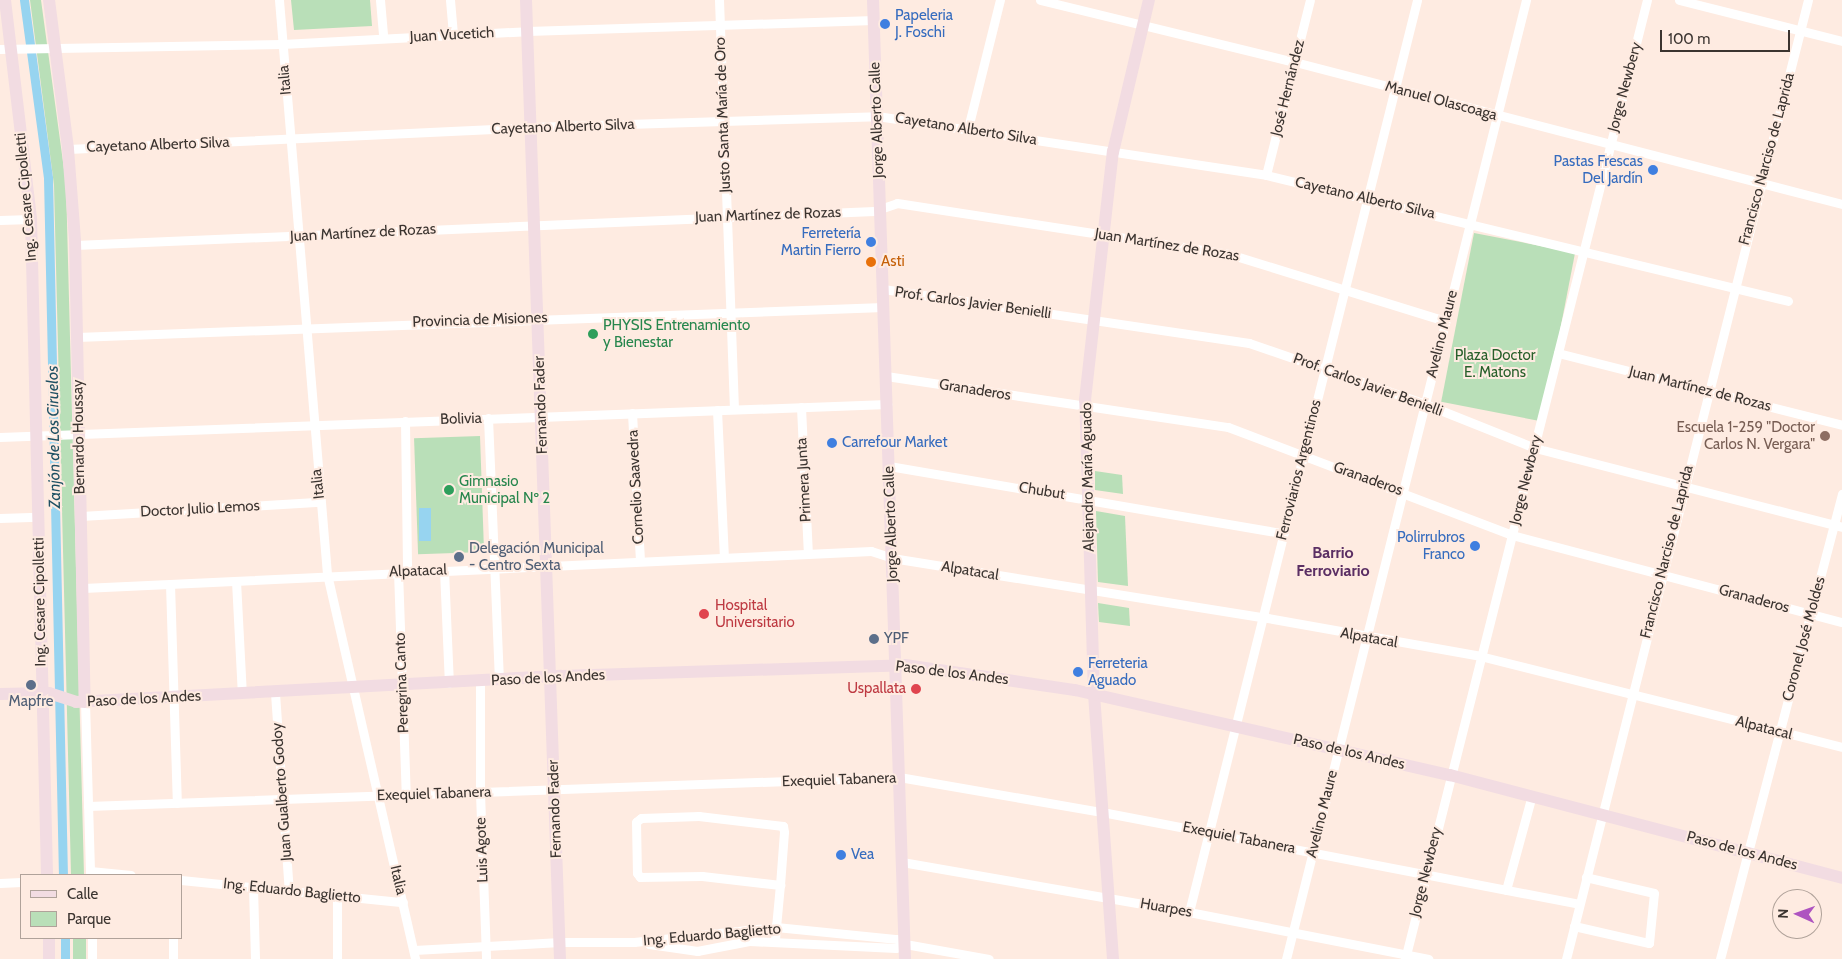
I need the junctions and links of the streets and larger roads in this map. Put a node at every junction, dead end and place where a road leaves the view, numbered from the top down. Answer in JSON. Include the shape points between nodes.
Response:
{"nodes":[{"id":1,"x":5,"y":0,"type":"edge"},
{"id":2,"x":49,"y":0,"type":"edge"},
{"id":3,"x":279,"y":0,"type":"edge"},
{"id":4,"x":380,"y":0,"type":"edge"},
{"id":5,"x":450,"y":0,"type":"edge"},
{"id":6,"x":526,"y":0,"type":"edge"},
{"id":7,"x":719,"y":0,"type":"edge"},
{"id":8,"x":873,"y":0,"type":"edge"},
{"id":9,"x":1000,"y":0,"type":"edge"},
{"id":10,"x":1040,"y":0,"type":"edge"},
{"id":11,"x":1149,"y":0,"type":"edge"},
{"id":12,"x":1310,"y":0,"type":"edge"},
{"id":13,"x":1416,"y":0,"type":"edge"},
{"id":14,"x":1526,"y":0,"type":"edge"},
{"id":15,"x":1647,"y":0,"type":"edge"},
{"id":16,"x":1679,"y":0,"type":"edge"},
{"id":17,"x":1808,"y":0,"type":"edge"},
{"id":18,"x":874,"y":20,"type":"junction"},
{"id":19,"x":720,"y":25,"type":"junction"},
{"id":20,"x":1143,"y":25,"type":"junction"},
{"id":21,"x":1801,"y":30,"type":"junction"},
{"id":22,"x":527,"y":31,"type":"junction"},
{"id":23,"x":453,"y":35,"type":"junction"},
{"id":24,"x":383,"y":38,"type":"junction"},
{"id":25,"x":1842,"y":41,"type":"edge"},
{"id":26,"x":282,"y":44,"type":"junction"},
{"id":27,"x":20,"y":50,"type":"edge"},
{"id":28,"x":55,"y":51,"type":"junction"},
{"id":29,"x":1295,"y":62,"type":"junction"},
{"id":30,"x":1395,"y":88,"type":"junction"},
{"id":31,"x":877,"y":116,"type":"junction"},
{"id":32,"x":1496,"y":116,"type":"junction"},
{"id":33,"x":723,"y":121,"type":"junction"},
{"id":34,"x":531,"y":127,"type":"junction"},
{"id":35,"x":968,"y":128,"type":"junction"},
{"id":36,"x":290,"y":140,"type":"junction"},
{"id":37,"x":1610,"y":145,"type":"junction"},
{"id":38,"x":68,"y":149,"type":"junction"},
{"id":39,"x":1113,"y":152,"type":"junction"},
{"id":40,"x":1266,"y":175,"type":"junction"},
{"id":41,"x":1761,"y":183,"type":"junction"},
{"id":42,"x":1367,"y":198,"type":"junction"},
{"id":43,"x":1842,"y":204,"type":"edge"},
{"id":44,"x":880,"y":209,"type":"junction"},
{"id":45,"x":726,"y":216,"type":"junction"},
{"id":46,"x":31,"y":219,"type":"junction"},
{"id":47,"x":0,"y":220,"type":"edge"},
{"id":48,"x":1469,"y":223,"type":"junction"},
{"id":49,"x":534,"y":225,"type":"junction"},
{"id":50,"x":1102,"y":235,"type":"junction"},
{"id":51,"x":297,"y":236,"type":"junction"},
{"id":52,"x":75,"y":246,"type":"junction"},
{"id":53,"x":1583,"y":252,"type":"junction"},
{"id":54,"x":1345,"y":288,"type":"junction"},
{"id":55,"x":1734,"y":288,"type":"junction"},
{"id":56,"x":883,"y":289,"type":"junction"},
{"id":57,"x":1788,"y":301,"type":"dead end"},
{"id":58,"x":884,"y":307,"type":"junction"},
{"id":59,"x":730,"y":311,"type":"junction"},
{"id":60,"x":538,"y":318,"type":"junction"},
{"id":61,"x":1093,"y":320,"type":"junction"},
{"id":62,"x":1445,"y":321,"type":"junction"},
{"id":63,"x":305,"y":327,"type":"junction"},
{"id":64,"x":77,"y":338,"type":"junction"},
{"id":65,"x":1558,"y":353,"type":"junction"},
{"id":66,"x":1324,"y":369,"type":"junction"},
{"id":67,"x":886,"y":376,"type":"junction"},
{"id":68,"x":1708,"y":390,"type":"junction"},
{"id":69,"x":887,"y":404,"type":"junction"},
{"id":70,"x":1425,"y":404,"type":"junction"},
{"id":71,"x":801,"y":407,"type":"junction"},
{"id":72,"x":1086,"y":407,"type":"junction"},
{"id":73,"x":734,"y":409,"type":"junction"},
{"id":74,"x":717,"y":410,"type":"junction"},
{"id":75,"x":632,"y":413,"type":"junction"},
{"id":76,"x":542,"y":417,"type":"junction"},
{"id":77,"x":488,"y":418,"type":"junction"},
{"id":78,"x":405,"y":421,"type":"junction"},
{"id":79,"x":312,"y":425,"type":"junction"},
{"id":80,"x":1842,"y":425,"type":"edge"},
{"id":81,"x":80,"y":434,"type":"junction"},
{"id":82,"x":0,"y":437,"type":"edge"},
{"id":83,"x":42,"y":437,"type":"junction"},
{"id":84,"x":1535,"y":448,"type":"junction"},
{"id":85,"x":1302,"y":456,"type":"junction"},
{"id":86,"x":889,"y":466,"type":"junction"},
{"id":87,"x":1684,"y":485,"type":"junction"},
{"id":88,"x":1403,"y":492,"type":"junction"},
{"id":89,"x":1842,"y":494,"type":"edge"},
{"id":90,"x":1088,"y":499,"type":"junction"},
{"id":91,"x":320,"y":502,"type":"junction"},
{"id":92,"x":81,"y":516,"type":"junction"},
{"id":93,"x":38,"y":517,"type":"junction"},
{"id":94,"x":0,"y":518,"type":"edge"},
{"id":95,"x":1838,"y":526,"type":"edge"},
{"id":96,"x":1283,"y":533,"type":"junction"},
{"id":97,"x":1512,"y":535,"type":"junction"},
{"id":98,"x":808,"y":553,"type":"junction"},
{"id":99,"x":724,"y":556,"type":"junction"},
{"id":100,"x":892,"y":558,"type":"junction"},
{"id":101,"x":640,"y":561,"type":"junction"},
{"id":102,"x":546,"y":565,"type":"junction"},
{"id":103,"x":494,"y":568,"type":"junction"},
{"id":104,"x":444,"y":570,"type":"junction"},
{"id":105,"x":402,"y":571,"type":"junction"},
{"id":106,"x":327,"y":574,"type":"junction"},
{"id":107,"x":1661,"y":575,"type":"junction"},
{"id":108,"x":236,"y":580,"type":"junction"},
{"id":109,"x":170,"y":584,"type":"junction"},
{"id":110,"x":83,"y":588,"type":"junction"},
{"id":111,"x":1091,"y":591,"type":"junction"},
{"id":112,"x":1810,"y":614,"type":"junction"},
{"id":113,"x":1262,"y":617,"type":"junction"},
{"id":114,"x":1842,"y":622,"type":"edge"},
{"id":115,"x":1366,"y":638,"type":"junction"},
{"id":116,"x":1480,"y":656,"type":"junction"},
{"id":117,"x":896,"y":664,"type":"junction"},
{"id":118,"x":550,"y":677,"type":"junction"},
{"id":119,"x":499,"y":680,"type":"junction"},
{"id":120,"x":480,"y":681,"type":"junction"},
{"id":121,"x":449,"y":683,"type":"junction"},
{"id":122,"x":402,"y":686,"type":"junction"},
{"id":123,"x":354,"y":689,"type":"junction"},
{"id":124,"x":275,"y":692,"type":"junction"},
{"id":125,"x":45,"y":693,"type":"junction"},
{"id":126,"x":0,"y":694,"type":"edge"},
{"id":127,"x":242,"y":694,"type":"junction"},
{"id":128,"x":1631,"y":694,"type":"junction"},
{"id":129,"x":1094,"y":695,"type":"junction"},
{"id":130,"x":174,"y":697,"type":"junction"},
{"id":131,"x":85,"y":702,"type":"junction"},
{"id":132,"x":1235,"y":726,"type":"junction"},
{"id":133,"x":1780,"y":732,"type":"junction"},
{"id":134,"x":1842,"y":747,"type":"edge"},
{"id":135,"x":1338,"y":750,"type":"junction"},
{"id":136,"x":1450,"y":774,"type":"junction"},
{"id":137,"x":899,"y":777,"type":"junction"},
{"id":138,"x":554,"y":790,"type":"junction"},
{"id":139,"x":480,"y":793,"type":"junction"},
{"id":140,"x":406,"y":795,"type":"junction"},
{"id":141,"x":1532,"y":795,"type":"junction"},
{"id":142,"x":378,"y":797,"type":"junction"},
{"id":143,"x":283,"y":800,"type":"junction"},
{"id":144,"x":177,"y":803,"type":"junction"},
{"id":145,"x":88,"y":806,"type":"junction"},
{"id":146,"x":1102,"y":812,"type":"junction"},
{"id":147,"x":1602,"y":812,"type":"junction"},
{"id":148,"x":1208,"y":833,"type":"junction"},
{"id":149,"x":1312,"y":852,"type":"junction"},
{"id":150,"x":1748,"y":852,"type":"junction"},
{"id":151,"x":902,"y":862,"type":"junction"},
{"id":152,"x":90,"y":873,"type":"edge"},
{"id":153,"x":47,"y":874,"type":"edge"},
{"id":154,"x":110,"y":874,"type":"edge"},
{"id":155,"x":1426,"y":874,"type":"junction"},
{"id":156,"x":1586,"y":877,"type":"junction"},
{"id":157,"x":1842,"y":878,"type":"edge"},
{"id":158,"x":182,"y":880,"type":"edge"},
{"id":159,"x":0,"y":882,"type":"edge"},
{"id":160,"x":20,"y":882,"type":"edge"},
{"id":161,"x":780,"y":885,"type":"junction"},
{"id":162,"x":253,"y":887,"type":"junction"},
{"id":163,"x":1506,"y":890,"type":"junction"},
{"id":164,"x":289,"y":891,"type":"junction"},
{"id":165,"x":337,"y":895,"type":"junction"},
{"id":166,"x":1108,"y":897,"type":"junction"},
{"id":167,"x":403,"y":902,"type":"junction"},
{"id":168,"x":1579,"y":904,"type":"junction"},
{"id":169,"x":1188,"y":912,"type":"junction"},
{"id":170,"x":1574,"y":926,"type":"junction"},
{"id":171,"x":776,"y":927,"type":"junction"},
{"id":172,"x":816,"y":931,"type":"junction"},
{"id":173,"x":1292,"y":932,"type":"junction"},
{"id":174,"x":49,"y":939,"type":"edge"},
{"id":175,"x":92,"y":939,"type":"edge"},
{"id":176,"x":173,"y":939,"type":"edge"},
{"id":177,"x":776,"y":940,"type":"junction"},
{"id":178,"x":560,"y":942,"type":"junction"},
{"id":179,"x":634,"y":942,"type":"junction"},
{"id":180,"x":816,"y":942,"type":"junction"},
{"id":181,"x":905,"y":944,"type":"junction"},
{"id":182,"x":484,"y":947,"type":"junction"},
{"id":183,"x":414,"y":954,"type":"edge"},
{"id":184,"x":1406,"y":957,"type":"edge"},
{"id":185,"x":49,"y":959,"type":"edge"},
{"id":186,"x":92,"y":959,"type":"edge"},
{"id":187,"x":174,"y":959,"type":"edge"},
{"id":188,"x":255,"y":959,"type":"edge"},
{"id":189,"x":337,"y":959,"type":"edge"},
{"id":190,"x":486,"y":959,"type":"edge"},
{"id":191,"x":560,"y":959,"type":"edge"},
{"id":192,"x":905,"y":959,"type":"edge"},
{"id":193,"x":989,"y":959,"type":"edge"},
{"id":194,"x":1112,"y":959,"type":"edge"},
{"id":195,"x":1286,"y":959,"type":"edge"},
{"id":196,"x":1428,"y":959,"type":"edge"},
{"id":197,"x":1566,"y":959,"type":"edge"},
{"id":198,"x":1720,"y":959,"type":"edge"}],
"edges":[{"from":1,"to":27,"type":"street","name":"Ing. Cesare Cipolletti"},
{"from":2,"to":28,"type":"street","name":"Bernardo Houssay"},
{"from":3,"to":26,"type":"street","name":"Italia"},
{"from":4,"to":24,"type":"street"},
{"from":5,"to":23,"type":"street"},
{"from":6,"to":22,"type":"street","name":"Fernando Fader"},
{"from":7,"to":19,"type":"street","name":"Justo Santa María de Oro"},
{"from":8,"to":18,"type":"street","name":"Jorge Alberto Calle"},
{"from":9,"to":35,"type":"street"},
{"from":10,"to":20,"type":"street","name":"Manuel Olascoaga"},
{"from":11,"to":20,"type":"street","name":"Alejandro María Aguado"},
{"from":12,"to":29,"type":"street","name":"José Hernández"},
{"from":13,"to":30,"type":"street","name":"Ferroviarios Argentinos"},
{"from":14,"to":32,"type":"street","name":"Avelino Maure"},
{"from":15,"to":37,"type":"street","name":"Jorge Newbery"},
{"from":16,"to":21,"type":"street"},
{"from":17,"to":21,"type":"street","name":"Francisco Narciso de Laprida"},
{"from":18,"to":19,"type":"street","name":"Juan Vucetich"},
{"from":18,"to":31,"type":"street","name":"Jorge Alberto Calle"},
{"from":19,"to":22,"type":"street","name":"Juan Vucetich"},
{"from":19,"to":33,"type":"street","name":"Justo Santa María de Oro"},
{"from":20,"to":29,"type":"street","name":"Manuel Olascoaga"},
{"from":20,"to":39,"type":"street","name":"Alejandro María Aguado"},
{"from":21,"to":25,"type":"street"},
{"from":21,"to":41,"type":"street","name":"Francisco Narciso de Laprida"},
{"from":22,"to":23,"type":"street","name":"Juan Vucetich"},
{"from":22,"to":34,"type":"street","name":"Fernando Fader"},
{"from":23,"to":24,"type":"street","name":"Juan Vucetich"},
{"from":24,"to":26,"type":"street","name":"Juan Vucetich"},
{"from":26,"to":28,"type":"street","name":"Juan Vucetich"},
{"from":26,"to":36,"type":"street","name":"Italia"},
{"from":27,"to":28,"type":"street","name":"Juan Vucetich"},
{"from":27,"to":46,"type":"street","name":"Ing. Cesare Cipolletti"},
{"from":28,"to":38,"type":"street","name":"Bernardo Houssay"},
{"from":29,"to":30,"type":"street","name":"Manuel Olascoaga"},
{"from":29,"to":40,"type":"street","name":"José Hernández"},
{"from":30,"to":32,"type":"street","name":"Manuel Olascoaga"},
{"from":30,"to":42,"type":"street","name":"Ferroviarios Argentinos"},
{"from":31,"to":33,"type":"street","name":"Cayetano Alberto Silva"},
{"from":31,"to":35,"type":"street","name":"Cayetano Alberto Silva"},
{"from":31,"to":44,"type":"street","name":"Jorge Alberto Calle"},
{"from":32,"to":37,"type":"street","name":"Manuel Olascoaga"},
{"from":32,"to":48,"type":"street","name":"Avelino Maure"},
{"from":33,"to":34,"type":"street","name":"Cayetano Alberto Silva"},
{"from":33,"to":45,"type":"street","name":"Justo Santa María de Oro"},
{"from":34,"to":36,"type":"street","name":"Cayetano Alberto Silva"},
{"from":34,"to":49,"type":"street","name":"Fernando Fader"},
{"from":35,"to":39,"type":"street","name":"Cayetano Alberto Silva"},
{"from":36,"to":38,"type":"street","name":"Cayetano Alberto Silva"},
{"from":36,"to":51,"type":"street","name":"Italia"},
{"from":37,"to":41,"type":"street","name":"Manuel Olascoaga"},
{"from":37,"to":53,"type":"street","name":"Jorge Newbery"},
{"from":38,"to":52,"type":"street","name":"Bernardo Houssay"},
{"from":39,"to":40,"type":"street","name":"Cayetano Alberto Silva"},
{"from":39,"to":50,"type":"street","name":"Alejandro María Aguado"},
{"from":40,"to":42,"type":"street","name":"Cayetano Alberto Silva"},
{"from":41,"to":43,"type":"street","name":"Manuel Olascoaga"},
{"from":41,"to":55,"type":"street","name":"Francisco Narciso de Laprida"},
{"from":42,"to":48,"type":"street","name":"Cayetano Alberto Silva"},
{"from":42,"to":54,"type":"street","name":"Ferroviarios Argentinos"},
{"from":44,"to":45,"type":"street","name":"Juan Martínez de Rozas"},
{"from":44,"to":50,"type":"street","name":"Juan Martínez de Rozas","via":[[897,202]]},
{"from":44,"to":56,"type":"street","name":"Jorge Alberto Calle"},
{"from":45,"to":49,"type":"street","name":"Juan Martínez de Rozas"},
{"from":45,"to":59,"type":"street","name":"Justo Santa María de Oro"},
{"from":46,"to":47,"type":"street"},
{"from":46,"to":83,"type":"street","name":"Ing. Cesare Cipolletti"},
{"from":48,"to":53,"type":"street","name":"Cayetano Alberto Silva"},
{"from":48,"to":62,"type":"street","name":"Avelino Maure"},
{"from":49,"to":51,"type":"street","name":"Juan Martínez de Rozas"},
{"from":49,"to":60,"type":"street","name":"Fernando Fader"},
{"from":50,"to":54,"type":"street","name":"Juan Martínez de Rozas","via":[[1229,254]]},
{"from":50,"to":61,"type":"street","name":"Alejandro María Aguado"},
{"from":51,"to":52,"type":"street","name":"Juan Martínez de Rozas"},
{"from":51,"to":63,"type":"street","name":"Italia"},
{"from":52,"to":64,"type":"street","name":"Bernardo Houssay"},
{"from":53,"to":55,"type":"street","name":"Cayetano Alberto Silva"},
{"from":53,"to":65,"type":"street","name":"Jorge Newbery"},
{"from":54,"to":62,"type":"street","name":"Juan Martínez de Rozas"},
{"from":54,"to":66,"type":"street","name":"Ferroviarios Argentinos"},
{"from":55,"to":57,"type":"street","name":"Cayetano Alberto Silva"},
{"from":55,"to":68,"type":"street","name":"Francisco Narciso de Laprida"},
{"from":56,"to":58,"type":"street","name":"Jorge Alberto Calle"},
{"from":56,"to":61,"type":"street","name":"Prof. Carlos Javier Benielli"},
{"from":58,"to":59,"type":"street","name":"Provincia de Misiones"},
{"from":58,"to":67,"type":"street","name":"Jorge Alberto Calle"},
{"from":59,"to":60,"type":"street","name":"Provincia de Misiones"},
{"from":59,"to":73,"type":"street","name":"Justo Santa María de Oro"},
{"from":60,"to":63,"type":"street","name":"Provincia de Misiones"},
{"from":60,"to":76,"type":"street","name":"Fernando Fader"},
{"from":61,"to":66,"type":"street","name":"Prof. Carlos Javier Benielli","via":[[1238,341]]},
{"from":61,"to":72,"type":"street","name":"Alejandro María Aguado"},
{"from":62,"to":70,"type":"street","name":"Avelino Maure"},
{"from":63,"to":64,"type":"street","name":"Provincia de Misiones"},
{"from":63,"to":79,"type":"street","name":"Italia"},
{"from":64,"to":81,"type":"street","name":"Bernardo Houssay"},
{"from":65,"to":68,"type":"street","name":"Juan Martínez de Rozas"},
{"from":65,"to":84,"type":"street","name":"Jorge Newbery"},
{"from":66,"to":70,"type":"street","name":"Prof. Carlos Javier Benielli"},
{"from":66,"to":85,"type":"street","name":"Ferroviarios Argentinos"},
{"from":67,"to":69,"type":"street","name":"Jorge Alberto Calle"},
{"from":67,"to":72,"type":"street","name":"Granaderos"},
{"from":68,"to":80,"type":"street","name":"Juan Martínez de Rozas"},
{"from":68,"to":87,"type":"street","name":"Francisco Narciso de Laprida"},
{"from":69,"to":71,"type":"street","name":"Bolivia"},
{"from":69,"to":86,"type":"street","name":"Jorge Alberto Calle"},
{"from":70,"to":84,"type":"street","name":"Prof. Carlos Javier Benielli"},
{"from":70,"to":88,"type":"street","name":"Avelino Maure"},
{"from":71,"to":73,"type":"street","name":"Bolivia"},
{"from":71,"to":98,"type":"street","name":"Primera Junta"},
{"from":72,"to":85,"type":"street","name":"Granaderos","via":[[1228,427]]},
{"from":72,"to":90,"type":"street","name":"Alejandro María Aguado"},
{"from":73,"to":74,"type":"street","name":"Bolivia"},
{"from":74,"to":75,"type":"street","name":"Bolivia"},
{"from":74,"to":99,"type":"street"},
{"from":75,"to":76,"type":"street","name":"Bolivia"},
{"from":75,"to":101,"type":"street","name":"Cornelio Saavedra"},
{"from":76,"to":77,"type":"street","name":"Bolivia"},
{"from":76,"to":102,"type":"street","name":"Fernando Fader"},
{"from":77,"to":78,"type":"street","name":"Bolivia"},
{"from":77,"to":103,"type":"street"},
{"from":78,"to":79,"type":"street","name":"Bolivia"},
{"from":78,"to":105,"type":"street","name":"Peregrina Canto"},
{"from":79,"to":81,"type":"street","name":"Bolivia"},
{"from":79,"to":91,"type":"street","name":"Italia"},
{"from":81,"to":83,"type":"street","name":"Bolivia"},
{"from":81,"to":92,"type":"street","name":"Bernardo Houssay"},
{"from":82,"to":83,"type":"street","name":"Bolivia"},
{"from":83,"to":93,"type":"street","name":"Ing. Cesare Cipolletti"},
{"from":84,"to":87,"type":"street","name":"Prof. Carlos Javier Benielli"},
{"from":84,"to":97,"type":"street","name":"Jorge Newbery"},
{"from":85,"to":88,"type":"street","name":"Granaderos"},
{"from":85,"to":96,"type":"street","name":"Ferroviarios Argentinos"},
{"from":86,"to":90,"type":"street","name":"Chubut"},
{"from":86,"to":100,"type":"street","name":"Jorge Alberto Calle"},
{"from":87,"to":95,"type":"street","name":"Prof. Carlos Javier Benielli"},
{"from":87,"to":107,"type":"street","name":"Francisco Narciso de Laprida"},
{"from":88,"to":97,"type":"street","name":"Granaderos"},
{"from":88,"to":115,"type":"street","name":"Avelino Maure"},
{"from":89,"to":95,"type":"street","name":"Coronel José Moldes"},
{"from":90,"to":96,"type":"street","name":"Chubut"},
{"from":90,"to":111,"type":"street","name":"Alejandro María Aguado"},
{"from":91,"to":92,"type":"street","name":"Doctor Julio Lemos"},
{"from":91,"to":106,"type":"street","name":"Italia"},
{"from":92,"to":110,"type":"street","name":"Bernardo Houssay"},
{"from":93,"to":94,"type":"street"},
{"from":93,"to":125,"type":"street","name":"Ing. Cesare Cipolletti"},
{"from":95,"to":112,"type":"street","name":"Coronel José Moldes"},
{"from":96,"to":113,"type":"street","name":"Ferroviarios Argentinos"},
{"from":97,"to":107,"type":"street","name":"Granaderos"},
{"from":97,"to":116,"type":"street","name":"Jorge Newbery"},
{"from":98,"to":99,"type":"street","name":"Alpatacal"},
{"from":98,"to":100,"type":"street","name":"Alpatacal","via":[[871,551]]},
{"from":99,"to":101,"type":"street","name":"Alpatacal"},
{"from":100,"to":111,"type":"street","name":"Alpatacal"},
{"from":100,"to":117,"type":"street","name":"Jorge Alberto Calle"},
{"from":101,"to":102,"type":"street","name":"Alpatacal"},
{"from":102,"to":103,"type":"street","name":"Alpatacal"},
{"from":102,"to":118,"type":"street","name":"Fernando Fader"},
{"from":103,"to":104,"type":"street","name":"Alpatacal"},
{"from":103,"to":119,"type":"street"},
{"from":104,"to":105,"type":"street","name":"Alpatacal"},
{"from":104,"to":121,"type":"street"},
{"from":105,"to":106,"type":"street","name":"Alpatacal"},
{"from":105,"to":122,"type":"street","name":"Peregrina Canto"},
{"from":106,"to":108,"type":"street","name":"Alpatacal"},
{"from":106,"to":123,"type":"street","name":"Italia"},
{"from":107,"to":112,"type":"street","name":"Granaderos"},
{"from":107,"to":128,"type":"street","name":"Francisco Narciso de Laprida"},
{"from":108,"to":109,"type":"street","name":"Alpatacal"},
{"from":108,"to":127,"type":"street"},
{"from":109,"to":110,"type":"street","name":"Alpatacal"},
{"from":109,"to":130,"type":"street"},
{"from":110,"to":131,"type":"street","name":"Bernardo Houssay"},
{"from":111,"to":113,"type":"street","name":"Alpatacal"},
{"from":111,"to":129,"type":"street","name":"Alejandro María Aguado"},
{"from":112,"to":114,"type":"street","name":"Granaderos"},
{"from":112,"to":133,"type":"street","name":"Coronel José Moldes"},
{"from":113,"to":115,"type":"street","name":"Alpatacal"},
{"from":113,"to":132,"type":"street","name":"Ferroviarios Argentinos"},
{"from":115,"to":116,"type":"street","name":"Alpatacal"},
{"from":115,"to":135,"type":"street","name":"Avelino Maure"},
{"from":116,"to":128,"type":"street","name":"Alpatacal"},
{"from":116,"to":136,"type":"street","name":"Jorge Newbery"},
{"from":117,"to":118,"type":"street","name":"Paso de los Andes"},
{"from":117,"to":129,"type":"street","name":"Paso de los Andes"},
{"from":117,"to":137,"type":"street","name":"Jorge Alberto Calle"},
{"from":118,"to":119,"type":"street","name":"Paso de los Andes"},
{"from":118,"to":138,"type":"street","name":"Fernando Fader"},
{"from":119,"to":120,"type":"street","name":"Paso de los Andes"},
{"from":120,"to":121,"type":"street","name":"Paso de los Andes"},
{"from":120,"to":139,"type":"street","name":"Luis Agote"},
{"from":121,"to":122,"type":"street","name":"Paso de los Andes"},
{"from":122,"to":123,"type":"street","name":"Paso de los Andes"},
{"from":122,"to":140,"type":"street","name":"Peregrina Canto"},
{"from":123,"to":124,"type":"street","name":"Paso de los Andes"},
{"from":123,"to":142,"type":"street","name":"Italia"},
{"from":124,"to":127,"type":"street","name":"Paso de los Andes"},
{"from":124,"to":143,"type":"street","name":"Juan Gualberto Godoy"},
{"from":125,"to":126,"type":"street"},
{"from":125,"to":131,"type":"street","name":"Paso de los Andes","via":[[70,702]]},
{"from":125,"to":153,"type":"street","name":"Ing. Cesare Cipolletti"},
{"from":127,"to":130,"type":"street","name":"Paso de los Andes"},
{"from":128,"to":133,"type":"street","name":"Alpatacal"},
{"from":128,"to":147,"type":"street","name":"Francisco Narciso de Laprida"},
{"from":129,"to":132,"type":"street","name":"Paso de los Andes"},
{"from":129,"to":146,"type":"street","name":"Alejandro María Aguado"},
{"from":130,"to":131,"type":"street","name":"Paso de los Andes"},
{"from":130,"to":144,"type":"street"},
{"from":131,"to":145,"type":"street","name":"Bernardo Houssay"},
{"from":132,"to":135,"type":"street","name":"Paso de los Andes"},
{"from":132,"to":148,"type":"street","name":"Ferroviarios Argentinos"},
{"from":133,"to":134,"type":"street","name":"Alpatacal"},
{"from":133,"to":150,"type":"street","name":"Coronel José Moldes"},
{"from":135,"to":136,"type":"street","name":"Paso de los Andes"},
{"from":135,"to":149,"type":"street","name":"Avelino Maure"},
{"from":136,"to":141,"type":"street","name":"Paso de los Andes"},
{"from":136,"to":155,"type":"street","name":"Jorge Newbery"},
{"from":137,"to":138,"type":"street","name":"Exequiel Tabanera"},
{"from":137,"to":146,"type":"street","name":"Exequiel Tabanera"},
{"from":137,"to":151,"type":"street","name":"Jorge Alberto Calle"},
{"from":138,"to":139,"type":"street","name":"Exequiel Tabanera"},
{"from":138,"to":178,"type":"street","name":"Fernando Fader"},
{"from":139,"to":140,"type":"street","name":"Exequiel Tabanera"},
{"from":139,"to":182,"type":"street","name":"Luis Agote"},
{"from":140,"to":142,"type":"street","name":"Exequiel Tabanera"},
{"from":141,"to":147,"type":"street","name":"Paso de los Andes"},
{"from":141,"to":163,"type":"street"},
{"from":142,"to":143,"type":"street","name":"Exequiel Tabanera"},
{"from":142,"to":167,"type":"street","name":"Italia"},
{"from":143,"to":144,"type":"street","name":"Exequiel Tabanera"},
{"from":143,"to":164,"type":"street","name":"Juan Gualberto Godoy"},
{"from":144,"to":145,"type":"street","name":"Exequiel Tabanera"},
{"from":145,"to":152,"type":"street","name":"Bernardo Houssay"},
{"from":146,"to":148,"type":"street","name":"Exequiel Tabanera"},
{"from":146,"to":166,"type":"street","name":"Alejandro María Aguado"},
{"from":147,"to":150,"type":"street","name":"Paso de los Andes"},
{"from":147,"to":156,"type":"street","name":"Francisco Narciso de Laprida"},
{"from":148,"to":149,"type":"street","name":"Exequiel Tabanera"},
{"from":148,"to":169,"type":"street","name":"Ferroviarios Argentinos"},
{"from":149,"to":155,"type":"street","name":"Exequiel Tabanera"},
{"from":149,"to":173,"type":"street","name":"Avelino Maure"},
{"from":150,"to":157,"type":"street","name":"Paso de los Andes"},
{"from":150,"to":198,"type":"street","name":"Coronel José Moldes"},
{"from":151,"to":166,"type":"street","name":"Huarpes"},
{"from":151,"to":181,"type":"street","name":"Jorge Alberto Calle"},
{"from":152,"to":154,"type":"street"},
{"from":155,"to":163,"type":"street","name":"Exequiel Tabanera"},
{"from":155,"to":184,"type":"street","name":"Jorge Newbery"},
{"from":156,"to":168,"type":"street","name":"Francisco Narciso de Laprida"},
{"from":156,"to":170,"type":"street","via":[[1654,893],[1648,943]]},
{"from":158,"to":162,"type":"street","name":"Ing. Eduardo Baglietto"},
{"from":159,"to":160,"type":"street"},
{"from":161,"to":161,"type":"street","via":[[783,826],[699,816],[641,818],[636,822],[637,873],[640,877],[702,876]]},
{"from":161,"to":171,"type":"street"},
{"from":162,"to":164,"type":"street","name":"Ing. Eduardo Baglietto"},
{"from":162,"to":188,"type":"street"},
{"from":163,"to":168,"type":"street","name":"Exequiel Tabanera"},
{"from":164,"to":165,"type":"street","name":"Ing. Eduardo Baglietto"},
{"from":165,"to":167,"type":"street","name":"Ing. Eduardo Baglietto"},
{"from":165,"to":189,"type":"street"},
{"from":166,"to":169,"type":"street","name":"Huarpes"},
{"from":166,"to":194,"type":"street","name":"Alejandro María Aguado"},
{"from":167,"to":183,"type":"street","name":"Italia"},
{"from":168,"to":170,"type":"street","name":"Francisco Narciso de Laprida"},
{"from":169,"to":173,"type":"street","name":"Huarpes"},
{"from":170,"to":197,"type":"street","name":"Francisco Narciso de Laprida"},
{"from":171,"to":172,"type":"street","name":"Ing. Eduardo Baglietto"},
{"from":171,"to":177,"type":"street"},
{"from":171,"to":179,"type":"street","name":"Ing. Eduardo Baglietto"},
{"from":172,"to":180,"type":"street"},
{"from":172,"to":181,"type":"street","name":"Ing. Eduardo Baglietto","via":[[897,939]]},
{"from":173,"to":184,"type":"street","name":"Huarpes"},
{"from":173,"to":195,"type":"street","name":"Avelino Maure"},
{"from":174,"to":185,"type":"street"},
{"from":175,"to":186,"type":"street"},
{"from":176,"to":187,"type":"street"},
{"from":177,"to":179,"type":"street","name":"Ing. Eduardo Baglietto","via":[[697,950]]},
{"from":177,"to":180,"type":"street","name":"Ing. Eduardo Baglietto"},
{"from":178,"to":179,"type":"street","name":"Ing. Eduardo Baglietto"},
{"from":178,"to":182,"type":"street","name":"Ing. Eduardo Baglietto"},
{"from":178,"to":191,"type":"street","name":"Fernando Fader"},
{"from":180,"to":181,"type":"street","name":"Ing. Eduardo Baglietto","via":[[896,948]]},
{"from":181,"to":192,"type":"street","name":"Jorge Alberto Calle"},
{"from":181,"to":193,"type":"street"},
{"from":182,"to":183,"type":"street","name":"Ing. Eduardo Baglietto"},
{"from":182,"to":190,"type":"street","name":"Luis Agote"},
{"from":184,"to":196,"type":"street","name":"Huarpes"}]}
